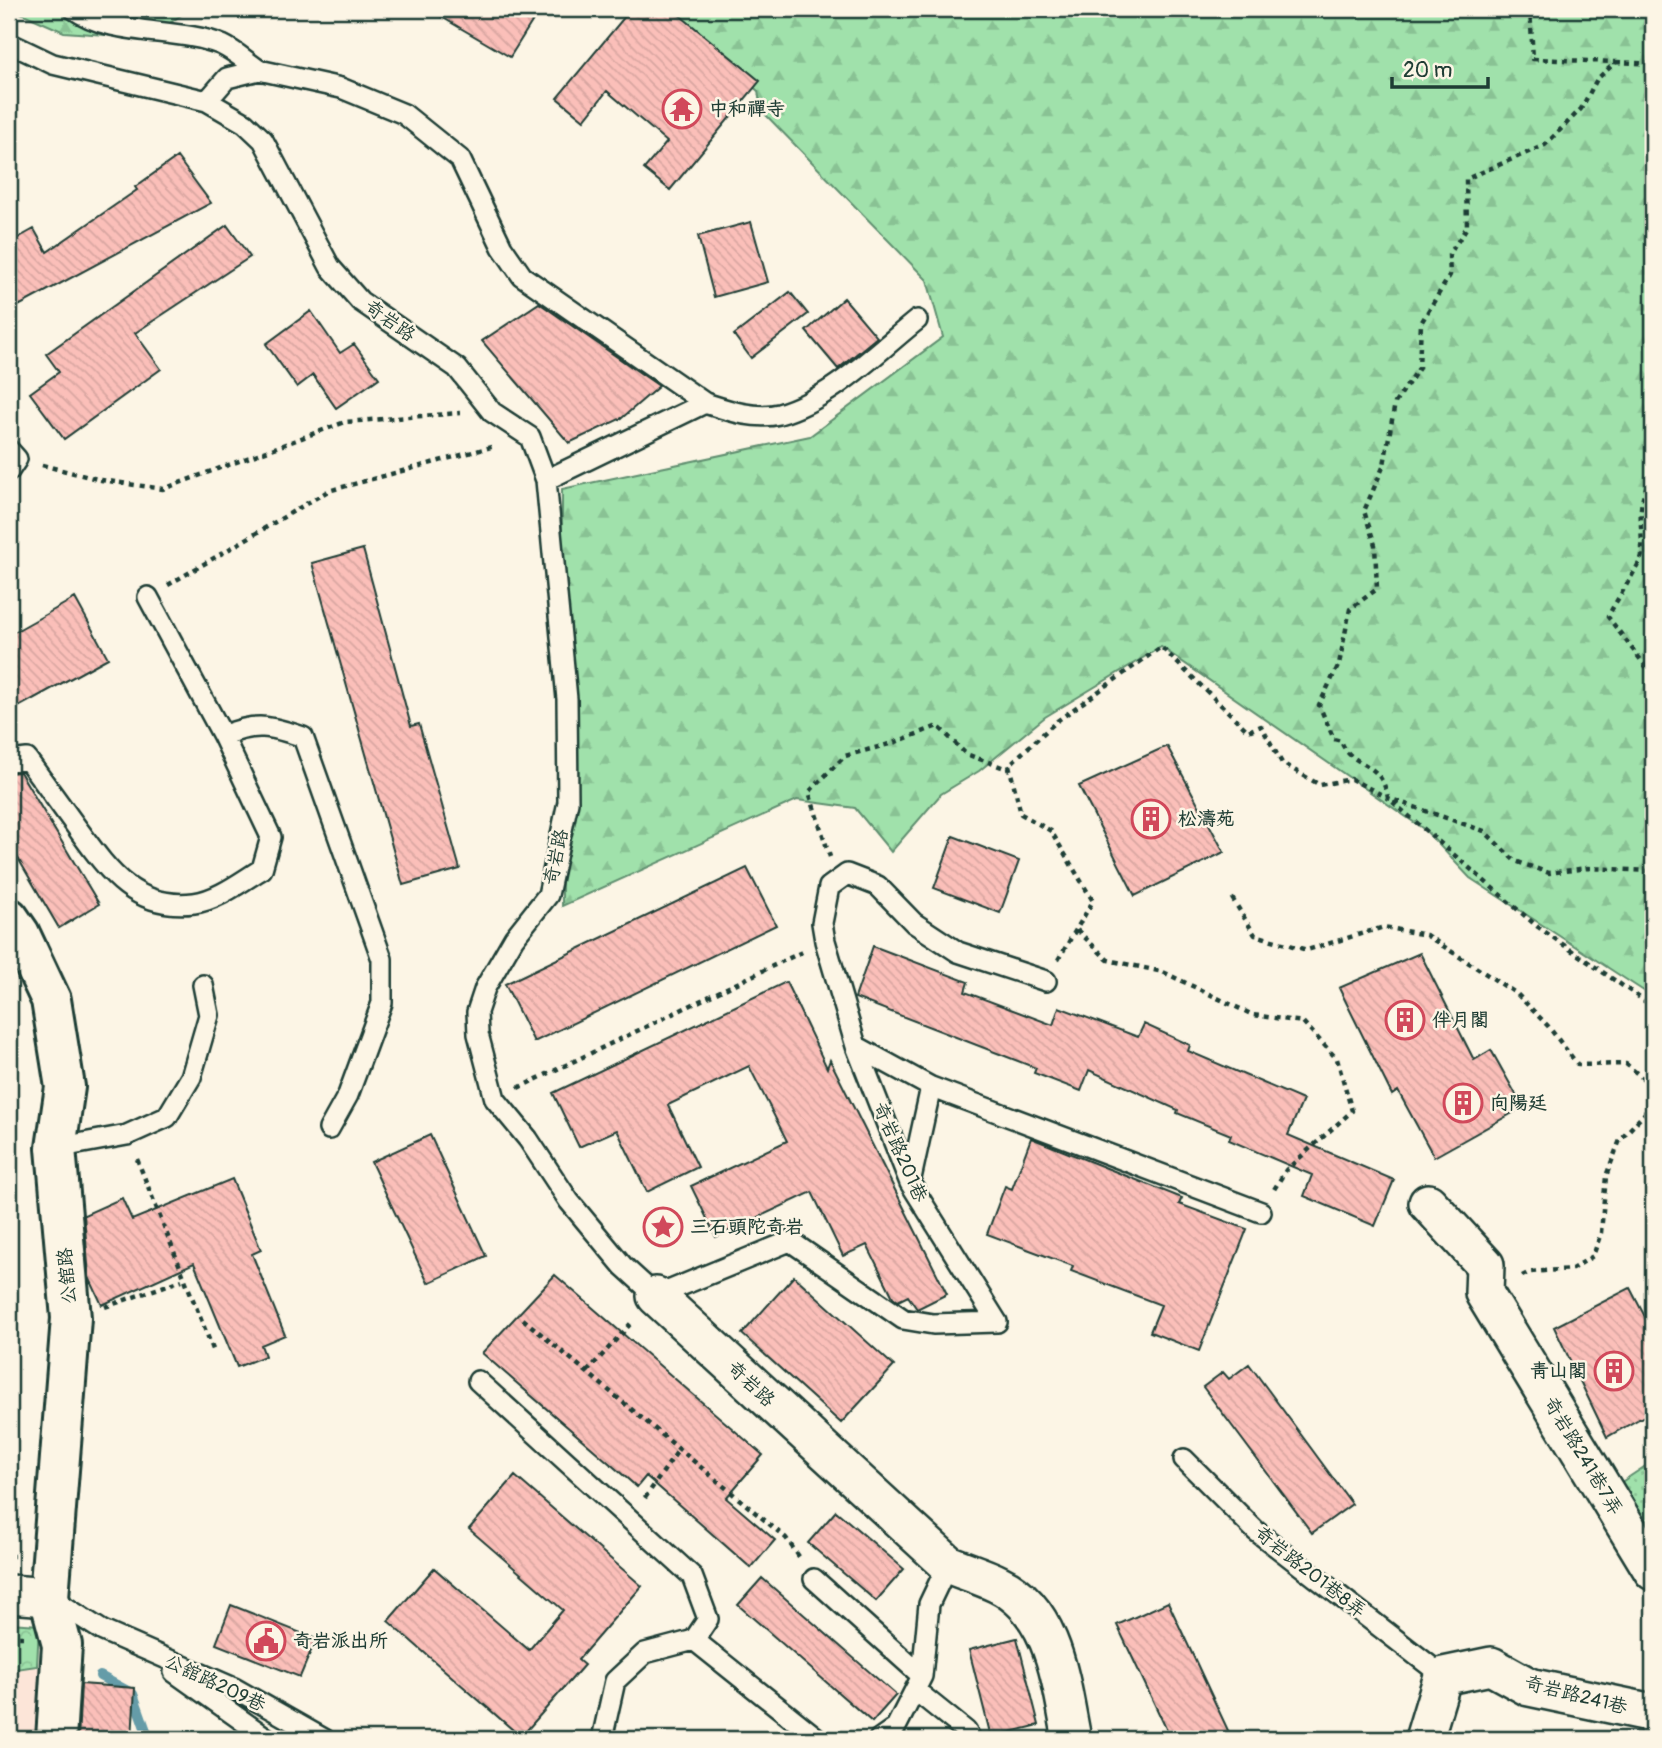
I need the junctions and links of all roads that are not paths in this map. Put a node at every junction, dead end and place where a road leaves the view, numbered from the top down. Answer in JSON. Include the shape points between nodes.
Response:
{"nodes":[{"id":1,"x":74,"y":9,"type":"edge"},
{"id":2,"x":9,"y":43,"type":"edge"},
{"id":3,"x":259,"y":69,"type":"junction"},
{"id":4,"x":207,"y":101,"type":"junction"},
{"id":5,"x":917,"y":320,"type":"dead end"},
{"id":6,"x":705,"y":403,"type":"junction"},
{"id":7,"x":546,"y":480,"type":"junction"},
{"id":8,"x":148,"y":597,"type":"road end"},
{"id":9,"x":223,"y":736,"type":"junction"},
{"id":10,"x":9,"y":761,"type":"edge"},
{"id":11,"x":9,"y":918,"type":"edge"},
{"id":12,"x":1046,"y":981,"type":"road end"},
{"id":13,"x":203,"y":985,"type":"dead end"},
{"id":14,"x":856,"y":1045,"type":"junction"},
{"id":15,"x":931,"y":1087,"type":"junction"},
{"id":16,"x":329,"y":1129,"type":"dead end"},
{"id":17,"x":56,"y":1148,"type":"junction"},
{"id":18,"x":910,"y":1183,"type":"junction"},
{"id":19,"x":1428,"y":1203,"type":"dead end"},
{"id":20,"x":1261,"y":1213,"type":"road end"},
{"id":21,"x":648,"y":1305,"type":"junction"},
{"id":22,"x":478,"y":1381,"type":"dead end"},
{"id":23,"x":1184,"y":1459,"type":"dead end"},
{"id":24,"x":948,"y":1564,"type":"junction"},
{"id":25,"x":1653,"y":1571,"type":"edge"},
{"id":26,"x":814,"y":1579,"type":"road end"},
{"id":27,"x":9,"y":1594,"type":"edge"},
{"id":28,"x":49,"y":1597,"type":"junction"},
{"id":29,"x":694,"y":1640,"type":"junction"},
{"id":30,"x":142,"y":1649,"type":"junction"},
{"id":31,"x":1443,"y":1676,"type":"junction"},
{"id":32,"x":918,"y":1683,"type":"junction"},
{"id":33,"x":1653,"y":1713,"type":"edge"},
{"id":34,"x":250,"y":1731,"type":"edge"},
{"id":35,"x":56,"y":1739,"type":"edge"},
{"id":36,"x":268,"y":1739,"type":"edge"},
{"id":37,"x":324,"y":1739,"type":"edge"},
{"id":38,"x":602,"y":1739,"type":"edge"},
{"id":39,"x":818,"y":1739,"type":"edge"},
{"id":40,"x":879,"y":1739,"type":"edge"},
{"id":41,"x":971,"y":1739,"type":"edge"},
{"id":42,"x":1072,"y":1739,"type":"edge"},
{"id":43,"x":1424,"y":1739,"type":"edge"}],
"edges":[{"from":1,"to":3,"type":"lane","via":[[123,26],[222,45]]},
{"from":2,"to":4,"type":"lane","name":"奇岩路","via":[[53,64]]},
{"from":3,"to":4,"type":"lane","via":[[227,78]]},
{"from":3,"to":6,"type":"lane","via":[[341,88],[404,114],[460,159],[502,247],[522,276]]},
{"from":4,"to":7,"type":"lane","name":"奇岩路","via":[[245,123],[263,140],[330,267],[360,301],[457,368],[492,412],[530,437]]},
{"from":5,"to":6,"type":"lane","via":[[832,389],[778,414],[739,414]]},
{"from":6,"to":7,"type":"lane"},
{"from":7,"to":21,"type":"lane","name":"奇岩路","via":[[567,699],[568,802],[548,895],[513,938],[477,1012],[485,1070],[495,1099]]},
{"from":8,"to":9,"type":"lane"},
{"from":9,"to":10,"type":"lane","via":[[271,837],[262,869],[196,903],[145,898],[112,876],[27,760]]},
{"from":9,"to":16,"type":"lane","via":[[246,726],[273,727],[303,737],[382,959],[382,1003],[348,1095]]},
{"from":11,"to":17,"type":"street","name":"公舘路","via":[[51,1000],[65,1087]]},
{"from":12,"to":14,"type":"lane","name":"奇岩路201巷","via":[[958,952],[914,923],[878,886],[847,874],[829,887],[822,923]]},
{"from":13,"to":17,"type":"lane","via":[[209,1015],[191,1077],[167,1117],[127,1135]]},
{"from":14,"to":15,"type":"lane"},
{"from":14,"to":18,"type":"lane","name":"奇岩路201巷"},
{"from":15,"to":18,"type":"lane"},
{"from":15,"to":20,"type":"lane"},
{"from":17,"to":28,"type":"street","name":"公舘路","via":[[71,1318]]},
{"from":18,"to":21,"type":"lane","name":"奇岩路201巷","via":[[997,1322],[933,1324],[903,1319],[790,1241]]},
{"from":19,"to":25,"type":"street","name":"奇岩路241巷7弄","via":[[1485,1265],[1484,1293]]},
{"from":21,"to":24,"type":"street","name":"奇岩路"},
{"from":22,"to":29,"type":"lane","via":[[692,1576],[708,1619]]},
{"from":23,"to":31,"type":"lane","name":"奇岩路201巷8弄","via":[[1256,1531]]},
{"from":24,"to":32,"type":"lane","via":[[929,1604]]},
{"from":24,"to":42,"type":"street","name":"奇岩路","via":[[1001,1585],[1038,1616],[1059,1673]]},
{"from":26,"to":32,"type":"lane"},
{"from":27,"to":28,"type":"street"},
{"from":28,"to":30,"type":"lane","name":"公舘路209巷"},
{"from":28,"to":35,"type":"street","name":"公舘路","via":[[61,1661]]},
{"from":29,"to":38,"type":"lane","via":[[645,1653],[615,1681]]},
{"from":29,"to":39,"type":"lane"},
{"from":30,"to":34,"type":"lane","name":"公舘路209巷"},
{"from":30,"to":37,"type":"lane","name":"公舘路209巷","via":[[234,1688]]},
{"from":31,"to":33,"type":"street","name":"奇岩路241巷","via":[[1491,1665],[1528,1687]]},
{"from":31,"to":43,"type":"street"},
{"from":32,"to":40,"type":"lane","via":[[896,1727]]},
{"from":32,"to":41,"type":"lane"},
{"from":34,"to":36,"type":"lane","name":"公舘路209巷"}]}
